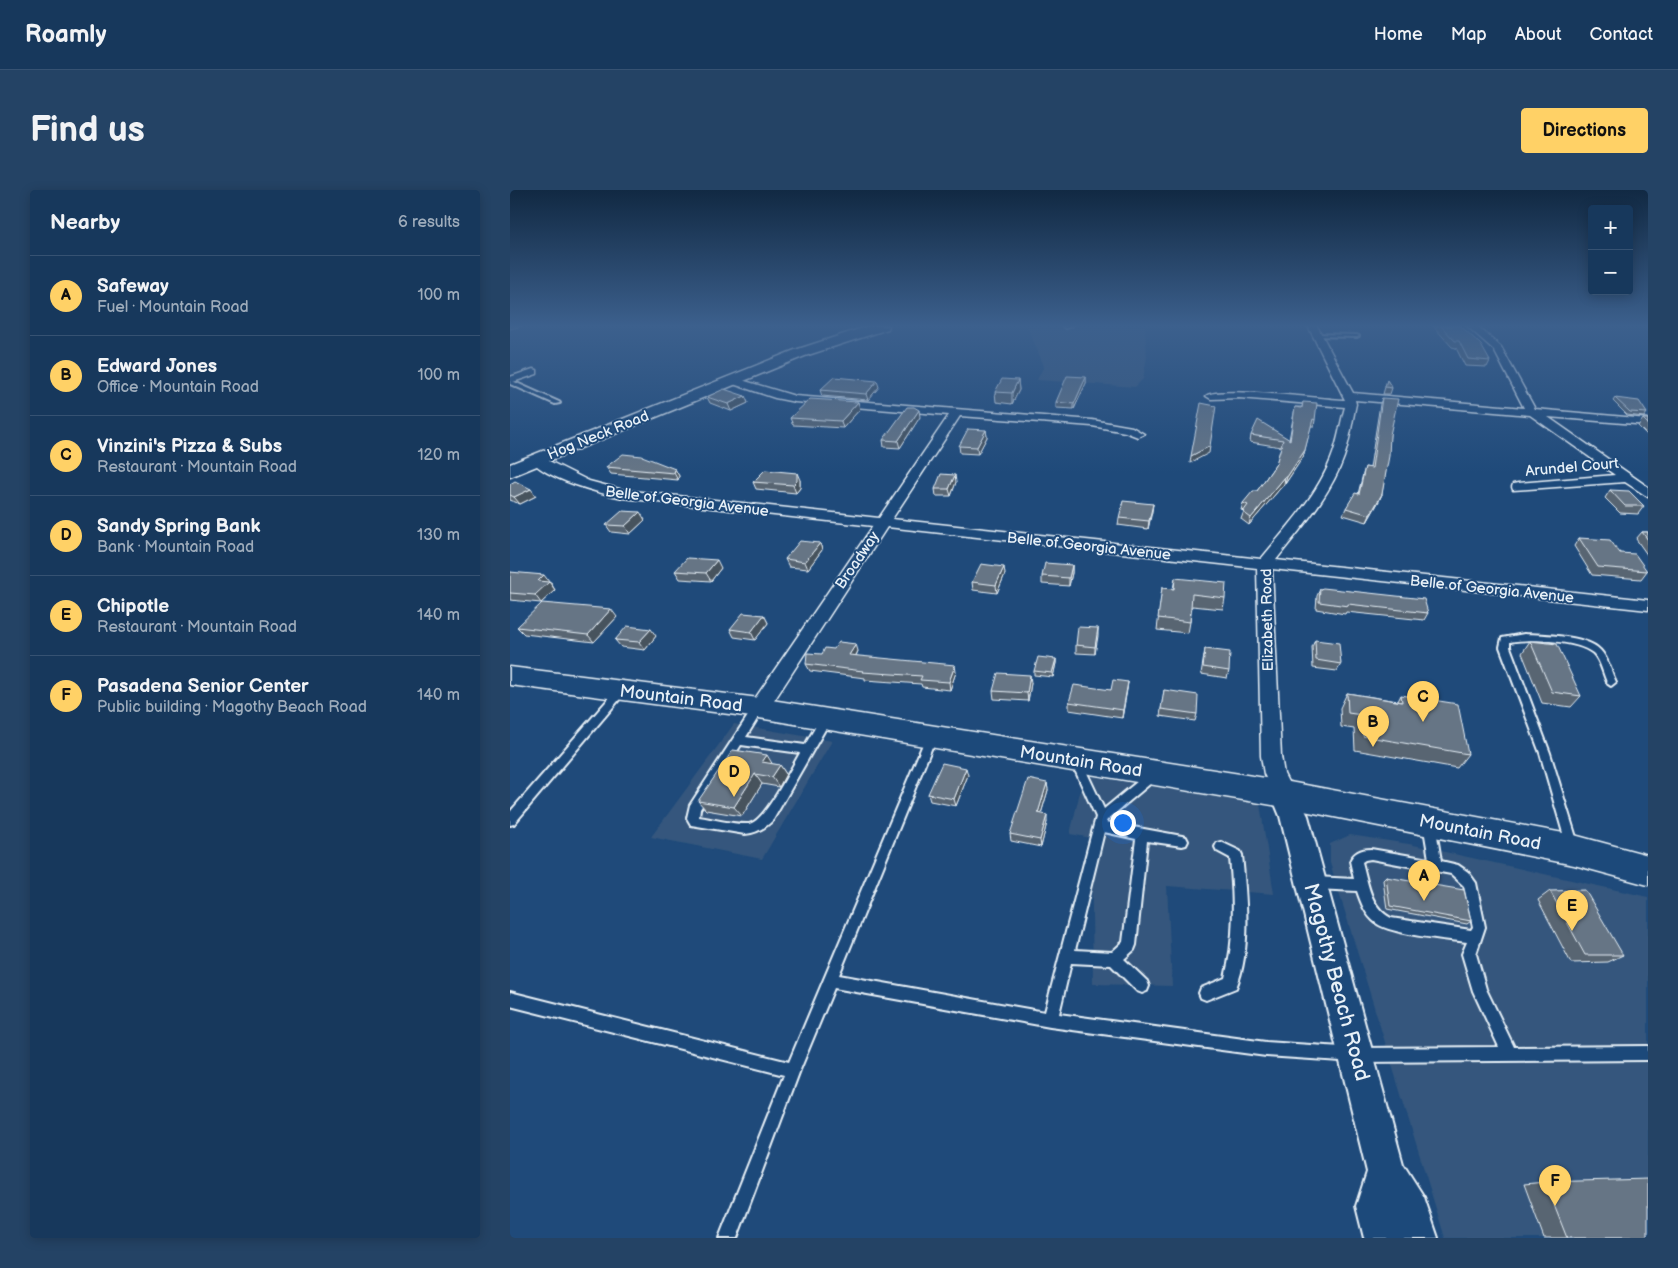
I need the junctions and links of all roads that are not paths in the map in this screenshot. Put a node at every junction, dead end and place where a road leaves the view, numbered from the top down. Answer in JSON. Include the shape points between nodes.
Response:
{"nodes":[{"id":1,"x":526,"y":375,"type":"edge"},
{"id":2,"x":744,"y":375,"type":"edge"},
{"id":3,"x":1337,"y":375,"type":"edge"},
{"id":4,"x":1512,"y":375,"type":"edge"},
{"id":5,"x":731,"y":380,"type":"junction"},
{"id":6,"x":510,"y":381,"type":"edge"},
{"id":7,"x":1211,"y":396,"type":"dead end"},
{"id":8,"x":1350,"y":400,"type":"junction"},
{"id":9,"x":557,"y":403,"type":"dead end"},
{"id":10,"x":1531,"y":411,"type":"junction"},
{"id":11,"x":956,"y":413,"type":"junction"},
{"id":12,"x":1648,"y":422,"type":"edge"},
{"id":13,"x":1138,"y":434,"type":"dead end"},
{"id":14,"x":537,"y":460,"type":"junction"},
{"id":15,"x":510,"y":471,"type":"edge"},
{"id":16,"x":1629,"y":478,"type":"junction"},
{"id":17,"x":1518,"y":487,"type":"dead end"},
{"id":18,"x":1648,"y":493,"type":"edge"},
{"id":19,"x":882,"y":524,"type":"junction"},
{"id":20,"x":1264,"y":565,"type":"junction"},
{"id":21,"x":1648,"y":605,"type":"edge"},
{"id":22,"x":510,"y":676,"type":"edge"},
{"id":23,"x":1611,"y":682,"type":"dead end"},
{"id":24,"x":621,"y":690,"type":"junction"},
{"id":25,"x":758,"y":708,"type":"junction"},
{"id":26,"x":826,"y":719,"type":"junction"},
{"id":27,"x":931,"y":737,"type":"junction"},
{"id":28,"x":738,"y":740,"type":"junction"},
{"id":29,"x":808,"y":750,"type":"junction"},
{"id":30,"x":1076,"y":760,"type":"junction"},
{"id":31,"x":1155,"y":773,"type":"junction"},
{"id":32,"x":1284,"y":794,"type":"junction"},
{"id":33,"x":510,"y":820,"type":"edge"},
{"id":34,"x":1101,"y":822,"type":"junction"},
{"id":35,"x":1429,"y":822,"type":"junction"},
{"id":36,"x":1142,"y":836,"type":"junction"},
{"id":37,"x":1182,"y":841,"type":"dead end"},
{"id":38,"x":1221,"y":847,"type":"dead end"},
{"id":39,"x":1574,"y":850,"type":"junction"},
{"id":40,"x":1436,"y":866,"type":"junction"},
{"id":41,"x":1648,"y":870,"type":"edge"},
{"id":42,"x":1311,"y":883,"type":"junction"},
{"id":43,"x":1363,"y":885,"type":"junction"},
{"id":44,"x":1475,"y":937,"type":"junction"},
{"id":45,"x":1066,"y":956,"type":"junction"},
{"id":46,"x":1114,"y":959,"type":"junction"},
{"id":47,"x":830,"y":980,"type":"junction"},
{"id":48,"x":1142,"y":986,"type":"dead end"},
{"id":49,"x":1206,"y":993,"type":"dead end"},
{"id":50,"x":510,"y":1000,"type":"edge"},
{"id":51,"x":1050,"y":1020,"type":"junction"},
{"id":52,"x":1510,"y":1054,"type":"junction"},
{"id":53,"x":1648,"y":1054,"type":"edge"},
{"id":54,"x":1356,"y":1055,"type":"junction"},
{"id":55,"x":793,"y":1070,"type":"junction"},
{"id":56,"x":1386,"y":1172,"type":"junction"},
{"id":57,"x":728,"y":1238,"type":"edge"},
{"id":58,"x":1384,"y":1238,"type":"edge"},
{"id":59,"x":1418,"y":1238,"type":"edge"}],
"edges":[{"from":1,"to":6,"type":"street"},
{"from":2,"to":5,"type":"main road","name":"Hog Neck Road"},
{"from":3,"to":8,"type":"street"},
{"from":4,"to":10,"type":"street"},
{"from":5,"to":11,"type":"street","via":[[795,399]]},
{"from":5,"to":14,"type":"main road","name":"Hog Neck Road"},
{"from":6,"to":9,"type":"lane"},
{"from":7,"to":8,"type":"street"},
{"from":8,"to":10,"type":"street"},
{"from":8,"to":20,"type":"street","name":"Elizabeth Road","via":[[1337,460],[1330,475]]},
{"from":10,"to":12,"type":"street"},
{"from":10,"to":16,"type":"street"},
{"from":11,"to":13,"type":"street","via":[[1099,424]]},
{"from":11,"to":19,"type":"street","name":"Broadway"},
{"from":14,"to":15,"type":"main road","name":"Hog Neck Road"},
{"from":14,"to":19,"type":"street","name":"Belle of Georgia Avenue","via":[[581,484],[608,493]]},
{"from":16,"to":17,"type":"street","name":"Arundel Court"},
{"from":16,"to":18,"type":"street"},
{"from":19,"to":20,"type":"street","name":"Belle of Georgia Avenue"},
{"from":19,"to":25,"type":"street","name":"Broadway"},
{"from":20,"to":21,"type":"street","name":"Belle of Georgia Avenue"},
{"from":20,"to":32,"type":"street","name":"Elizabeth Road","via":[[1271,756],[1274,774]]},
{"from":22,"to":24,"type":"main road","name":"Mountain Road"},
{"from":23,"to":39,"type":"lane","via":[[1597,652],[1584,645],[1530,637],[1505,640],[1545,753]]},
{"from":24,"to":25,"type":"main road","name":"Mountain Road"},
{"from":24,"to":33,"type":"lane"},
{"from":25,"to":26,"type":"main road","name":"Mountain Road"},
{"from":25,"to":28,"type":"lane"},
{"from":26,"to":27,"type":"main road","name":"Mountain Road"},
{"from":26,"to":29,"type":"lane"},
{"from":27,"to":30,"type":"main road","name":"Mountain Road"},
{"from":27,"to":47,"type":"lane"},
{"from":28,"to":29,"type":"lane"},
{"from":28,"to":29,"type":"lane","via":[[694,808],[695,821],[744,829],[757,827],[769,816]]},
{"from":30,"to":31,"type":"main road","name":"Mountain Road"},
{"from":30,"to":34,"type":"lane"},
{"from":31,"to":32,"type":"main road","name":"Mountain Road"},
{"from":31,"to":34,"type":"lane"},
{"from":32,"to":35,"type":"main road","name":"Mountain Road"},
{"from":32,"to":42,"type":"street","name":"Magothy Beach Road","via":[[1294,816]]},
{"from":34,"to":36,"type":"lane"},
{"from":34,"to":45,"type":"lane"},
{"from":35,"to":39,"type":"main road","name":"Mountain Road"},
{"from":35,"to":40,"type":"lane"},
{"from":36,"to":37,"type":"lane"},
{"from":36,"to":46,"type":"lane","via":[[1129,945]]},
{"from":38,"to":49,"type":"lane","via":[[1236,855],[1240,904],[1238,956],[1231,983]]},
{"from":39,"to":41,"type":"main road","name":"Mountain Road"},
{"from":40,"to":43,"type":"lane","via":[[1363,854],[1356,861]]},
{"from":40,"to":44,"type":"lane","via":[[1454,869],[1470,883],[1479,927]]},
{"from":42,"to":43,"type":"lane"},
{"from":42,"to":54,"type":"street","name":"Magothy Beach Road"},
{"from":43,"to":44,"type":"lane","via":[[1369,907],[1380,920]]},
{"from":44,"to":52,"type":"lane","via":[[1469,954],[1475,975]]},
{"from":45,"to":46,"type":"lane"},
{"from":45,"to":51,"type":"lane"},
{"from":46,"to":48,"type":"lane"},
{"from":47,"to":51,"type":"lane"},
{"from":47,"to":55,"type":"lane"},
{"from":50,"to":55,"type":"lane"},
{"from":51,"to":54,"type":"lane","via":[[1266,1049]]},
{"from":52,"to":53,"type":"lane"},
{"from":52,"to":54,"type":"lane"},
{"from":54,"to":56,"type":"street","name":"Magothy Beach Road"},
{"from":55,"to":57,"type":"lane"},
{"from":56,"to":58,"type":"street","via":[[1376,1206]]},
{"from":56,"to":59,"type":"street","name":"Magothy Beach Road","via":[[1410,1210]]}]}
